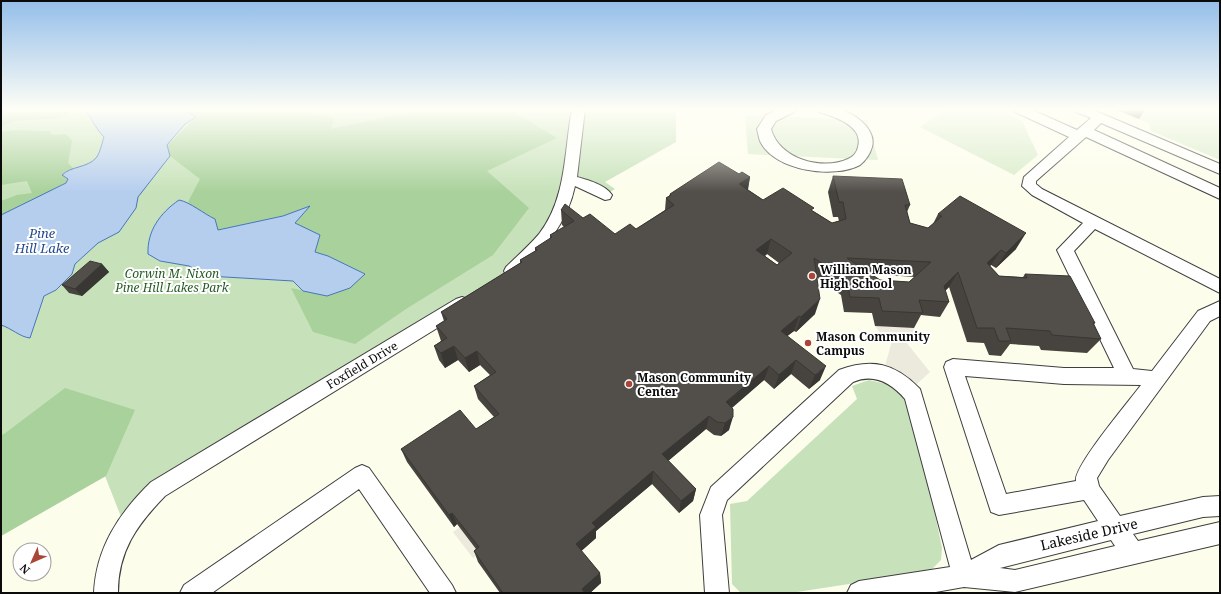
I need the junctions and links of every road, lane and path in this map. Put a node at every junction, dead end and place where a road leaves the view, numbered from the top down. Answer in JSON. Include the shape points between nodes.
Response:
{"nodes":[{"id":1,"x":575,"y":137,"type":"edge"},
{"id":2,"x":764,"y":137,"type":"edge"},
{"id":3,"x":865,"y":137,"type":"edge"},
{"id":4,"x":1078,"y":137,"type":"edge"},
{"id":5,"x":1090,"y":137,"type":"edge"},
{"id":6,"x":1146,"y":137,"type":"edge"},
{"id":7,"x":1220,"y":169,"type":"edge"},
{"id":8,"x":570,"y":180,"type":"junction"},
{"id":9,"x":1220,"y":194,"type":"edge"},
{"id":10,"x":605,"y":195,"type":"dead end"},
{"id":11,"x":1093,"y":222,"type":"junction"},
{"id":12,"x":500,"y":280,"type":"edge"},
{"id":13,"x":1220,"y":288,"type":"edge"},
{"id":14,"x":477,"y":295,"type":"edge"},
{"id":15,"x":1220,"y":308,"type":"edge"},
{"id":16,"x":1127,"y":376,"type":"junction"},
{"id":17,"x":1156,"y":379,"type":"junction"},
{"id":18,"x":1089,"y":490,"type":"junction"},
{"id":19,"x":1220,"y":506,"type":"edge"},
{"id":20,"x":1115,"y":528,"type":"junction"},
{"id":21,"x":1220,"y":533,"type":"edge"},
{"id":22,"x":1133,"y":553,"type":"junction"},
{"id":23,"x":964,"y":576,"type":"junction"},
{"id":24,"x":106,"y":593,"type":"edge"},
{"id":25,"x":192,"y":593,"type":"edge"},
{"id":26,"x":444,"y":593,"type":"edge"},
{"id":27,"x":717,"y":593,"type":"edge"},
{"id":28,"x":859,"y":593,"type":"edge"}],
"edges":[{"from":1,"to":8,"type":"street"},
{"from":2,"to":3,"type":"street","via":[[769,146],[779,155],[793,162],[827,168],[855,161],[863,154]]},
{"from":4,"to":11,"type":"street","via":[[1029,180],[1029,186]]},
{"from":5,"to":9,"type":"street"},
{"from":6,"to":7,"type":"street"},
{"from":8,"to":10,"type":"street","via":[[587,185]]},
{"from":8,"to":12,"type":"street","via":[[564,201],[548,234],[527,257]]},
{"from":11,"to":13,"type":"street"},
{"from":11,"to":16,"type":"street","via":[[1065,250]]},
{"from":14,"to":24,"type":"street","name":"Foxfield Drive","via":[[158,489],[125,528],[110,555]]},
{"from":15,"to":17,"type":"street","via":[[1204,316]]},
{"from":16,"to":17,"type":"street"},
{"from":16,"to":18,"type":"street","via":[[1064,376],[953,367],[999,505]]},
{"from":17,"to":18,"type":"street","via":[[1093,465],[1086,477]]},
{"from":18,"to":20,"type":"street"},
{"from":19,"to":20,"type":"street","name":"Lakeside Drive","via":[[1204,507]]},
{"from":20,"to":22,"type":"street"},
{"from":20,"to":23,"type":"street","name":"Lakeside Drive","via":[[999,556]]},
{"from":21,"to":22,"type":"street","name":"Lakeside Drive"},
{"from":22,"to":23,"type":"street","name":"Lakeside Drive","via":[[1015,581]]},
{"from":23,"to":27,"type":"street","via":[[913,395],[903,383],[892,376],[881,371],[869,370],[855,371],[846,376],[718,494],[711,514]]},
{"from":23,"to":28,"type":"street","name":"Lakeside Drive"},
{"from":25,"to":26,"type":"street","via":[[362,475]]}]}
